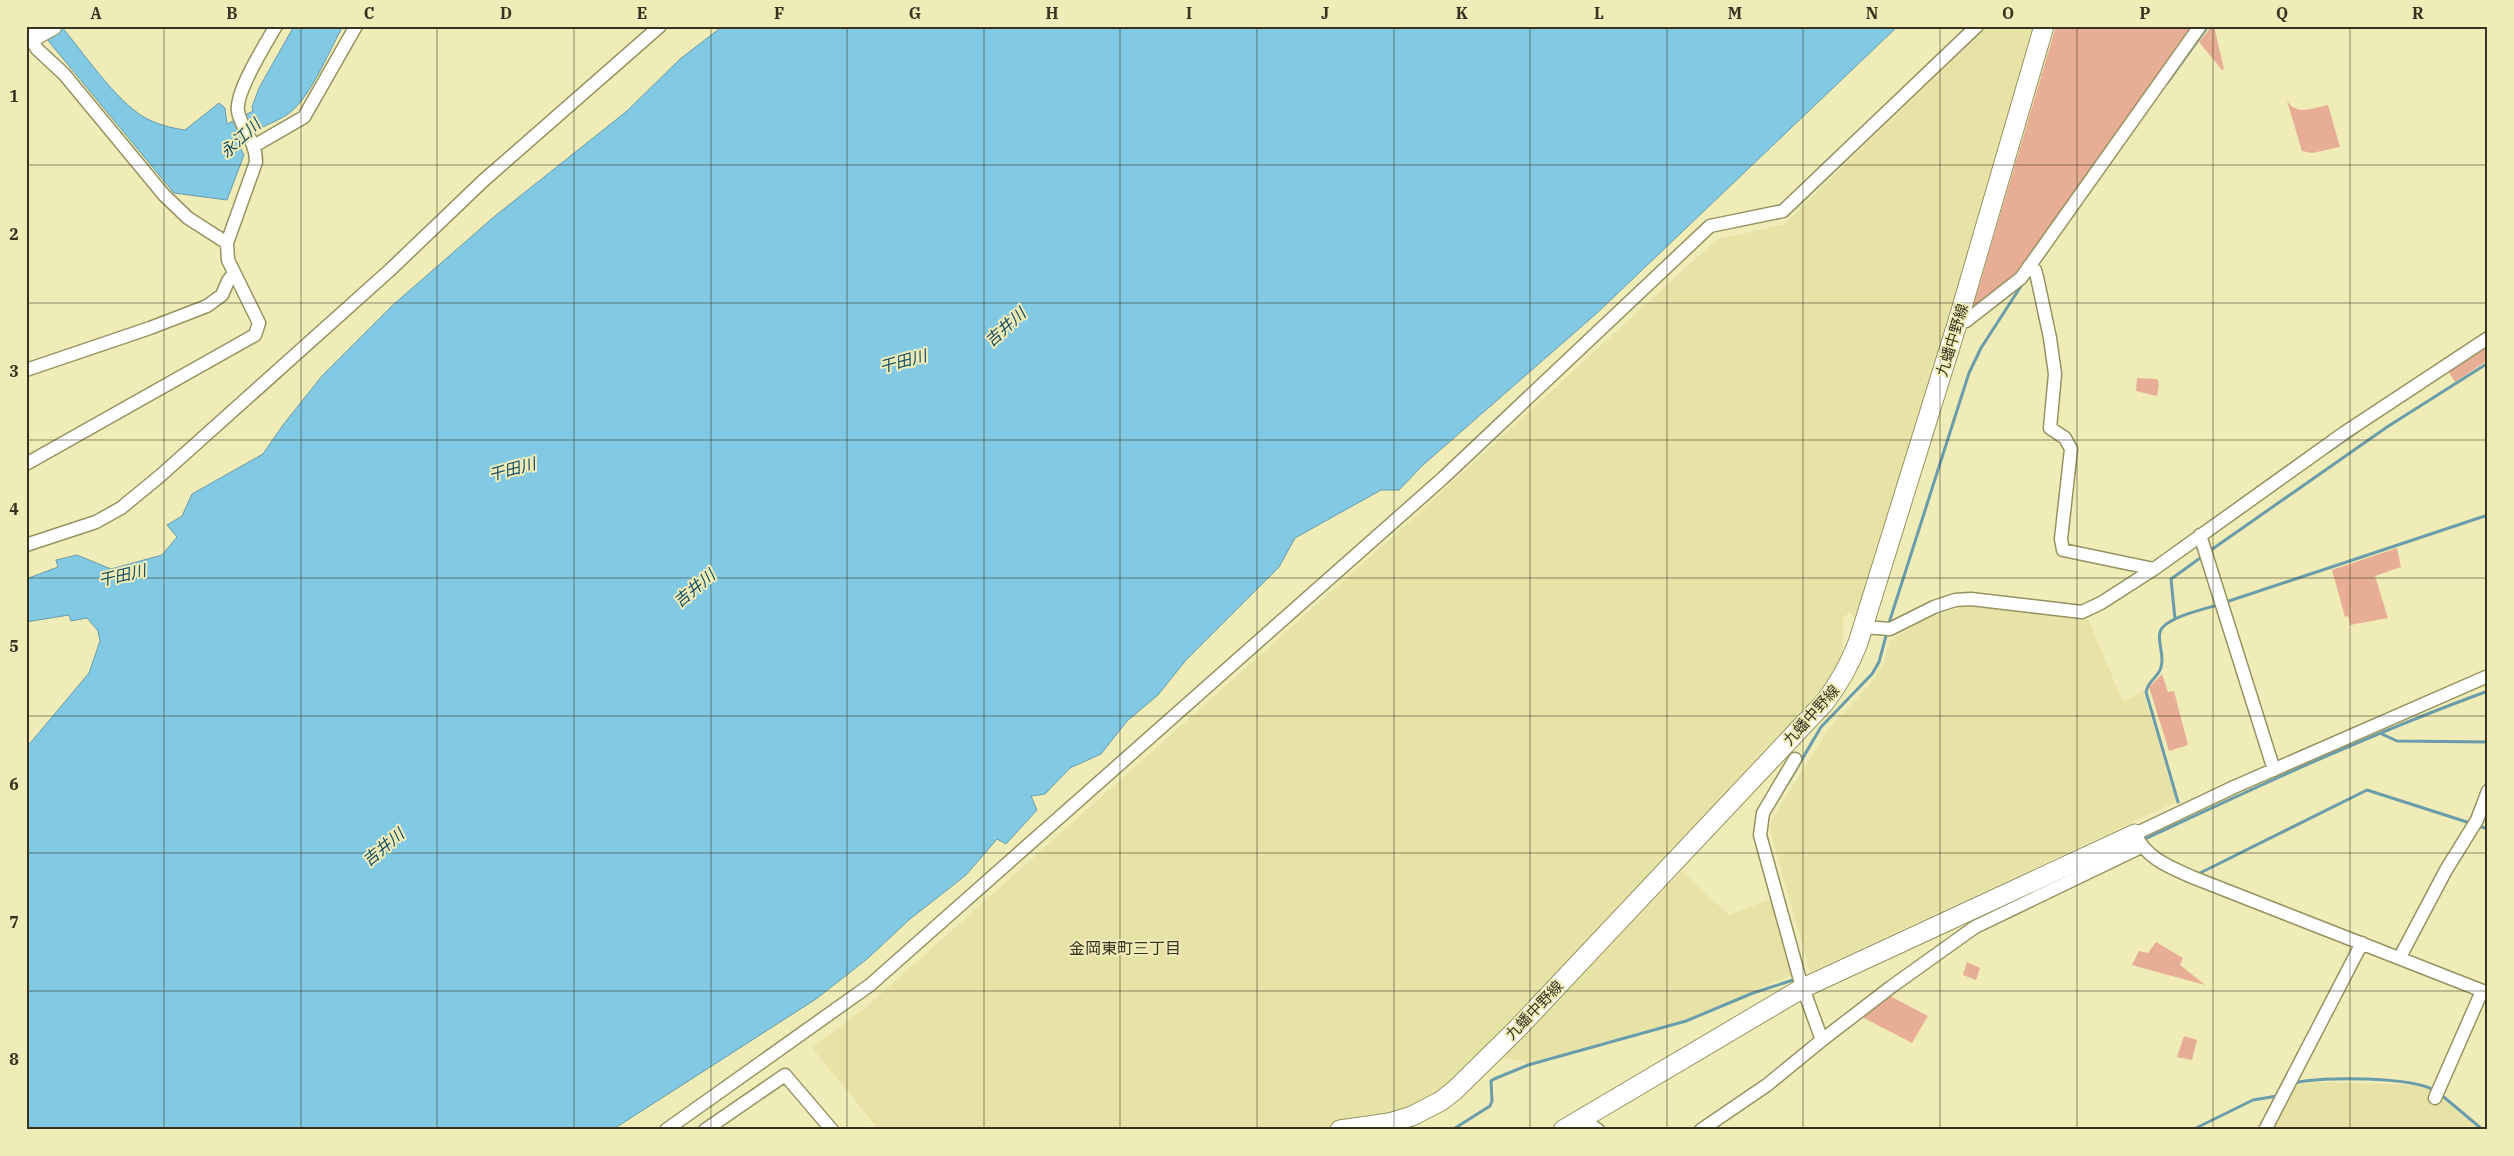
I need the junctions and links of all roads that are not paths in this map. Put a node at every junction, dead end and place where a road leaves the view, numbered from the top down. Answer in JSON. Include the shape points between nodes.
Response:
{"nodes":[{"id":1,"x":52,"y":26,"type":"edge"},
{"id":2,"x":276,"y":26,"type":"edge"},
{"id":3,"x":356,"y":26,"type":"edge"},
{"id":4,"x":660,"y":26,"type":"edge"},
{"id":5,"x":1977,"y":26,"type":"edge"},
{"id":6,"x":2044,"y":26,"type":"edge"},
{"id":7,"x":2200,"y":26,"type":"edge"},
{"id":8,"x":29,"y":39,"type":"edge"},
{"id":9,"x":253,"y":143,"type":"junction"},
{"id":10,"x":227,"y":243,"type":"junction"},
{"id":11,"x":2032,"y":268,"type":"junction"},
{"id":12,"x":234,"y":273,"type":"junction"},
{"id":13,"x":1958,"y":321,"type":"junction"},
{"id":14,"x":2488,"y":338,"type":"edge"},
{"id":15,"x":26,"y":370,"type":"edge"},
{"id":16,"x":26,"y":464,"type":"edge"},
{"id":17,"x":2202,"y":538,"type":"junction"},
{"id":18,"x":26,"y":545,"type":"edge"},
{"id":19,"x":2154,"y":569,"type":"junction"},
{"id":20,"x":1863,"y":627,"type":"junction"},
{"id":21,"x":2488,"y":676,"type":"edge"},
{"id":22,"x":1795,"y":759,"type":"dead end"},
{"id":23,"x":2274,"y":770,"type":"junction"},
{"id":24,"x":2488,"y":791,"type":"edge"},
{"id":25,"x":2137,"y":844,"type":"junction"},
{"id":26,"x":2360,"y":947,"type":"junction"},
{"id":27,"x":2400,"y":957,"type":"junction"},
{"id":28,"x":1803,"y":988,"type":"junction"},
{"id":29,"x":2482,"y":994,"type":"edge"},
{"id":30,"x":1820,"y":1037,"type":"junction"},
{"id":31,"x":2437,"y":1094,"type":"dead end"},
{"id":32,"x":1582,"y":1118,"type":"junction"},
{"id":33,"x":1390,"y":1127,"type":"edge"},
{"id":34,"x":666,"y":1130,"type":"edge"},
{"id":35,"x":706,"y":1130,"type":"edge"},
{"id":36,"x":832,"y":1130,"type":"edge"},
{"id":37,"x":1340,"y":1130,"type":"edge"},
{"id":38,"x":1563,"y":1130,"type":"edge"},
{"id":39,"x":1598,"y":1130,"type":"edge"},
{"id":40,"x":1702,"y":1130,"type":"edge"},
{"id":41,"x":2265,"y":1130,"type":"edge"}],
"edges":[{"from":1,"to":8,"type":"main road"},
{"from":2,"to":9,"type":"street","via":[[244,85],[238,111]]},
{"from":3,"to":9,"type":"street","via":[[304,117]]},
{"from":4,"to":18,"type":"street","via":[[483,181],[390,270],[152,483],[121,508],[96,522]]},
{"from":5,"to":34,"type":"street","via":[[1783,211],[1710,226],[1443,478],[870,985]]},
{"from":6,"to":13,"type":"main road","name":"九蟠中野線"},
{"from":7,"to":11,"type":"street"},
{"from":8,"to":10,"type":"street","via":[[64,74],[164,195],[188,218]]},
{"from":9,"to":10,"type":"street","via":[[256,162]]},
{"from":10,"to":12,"type":"street","via":[[228,260]]},
{"from":11,"to":13,"type":"street","via":[[1988,306],[1966,321]]},
{"from":11,"to":19,"type":"street","via":[[2050,338],[2055,374],[2050,428],[2065,438],[2071,449],[2061,539],[2063,550]]},
{"from":12,"to":15,"type":"street","via":[[222,295],[207,306]]},
{"from":12,"to":16,"type":"street","via":[[259,323],[255,335]]},
{"from":13,"to":20,"type":"main road","name":"九蟠中野線"},
{"from":14,"to":17,"type":"street","via":[[2344,433]]},
{"from":17,"to":19,"type":"street"},
{"from":17,"to":23,"type":"street"},
{"from":19,"to":20,"type":"street","via":[[2082,612],[1955,600],[1887,629]]},
{"from":20,"to":33,"type":"main road","name":"九蟠中野線","via":[[1846,672],[1824,703],[1516,1029],[1441,1101]]},
{"from":21,"to":23,"type":"street"},
{"from":22,"to":28,"type":"street","via":[[1763,813],[1760,835]]},
{"from":23,"to":25,"type":"street"},
{"from":24,"to":27,"type":"street","via":[[2477,820],[2446,870]]},
{"from":25,"to":26,"type":"street","via":[[2168,866]]},
{"from":25,"to":28,"type":"main road"},
{"from":25,"to":30,"type":"street","via":[[1976,927]]},
{"from":26,"to":27,"type":"street"},
{"from":26,"to":41,"type":"street"},
{"from":27,"to":29,"type":"street"},
{"from":28,"to":30,"type":"street"},
{"from":28,"to":32,"type":"main road"},
{"from":29,"to":31,"type":"street"},
{"from":30,"to":40,"type":"street","via":[[1767,1085]]},
{"from":32,"to":38,"type":"main road"},
{"from":32,"to":39,"type":"street"},
{"from":33,"to":37,"type":"main road","name":"九蟠中野線"},
{"from":35,"to":36,"type":"street","via":[[785,1075]]}]}
